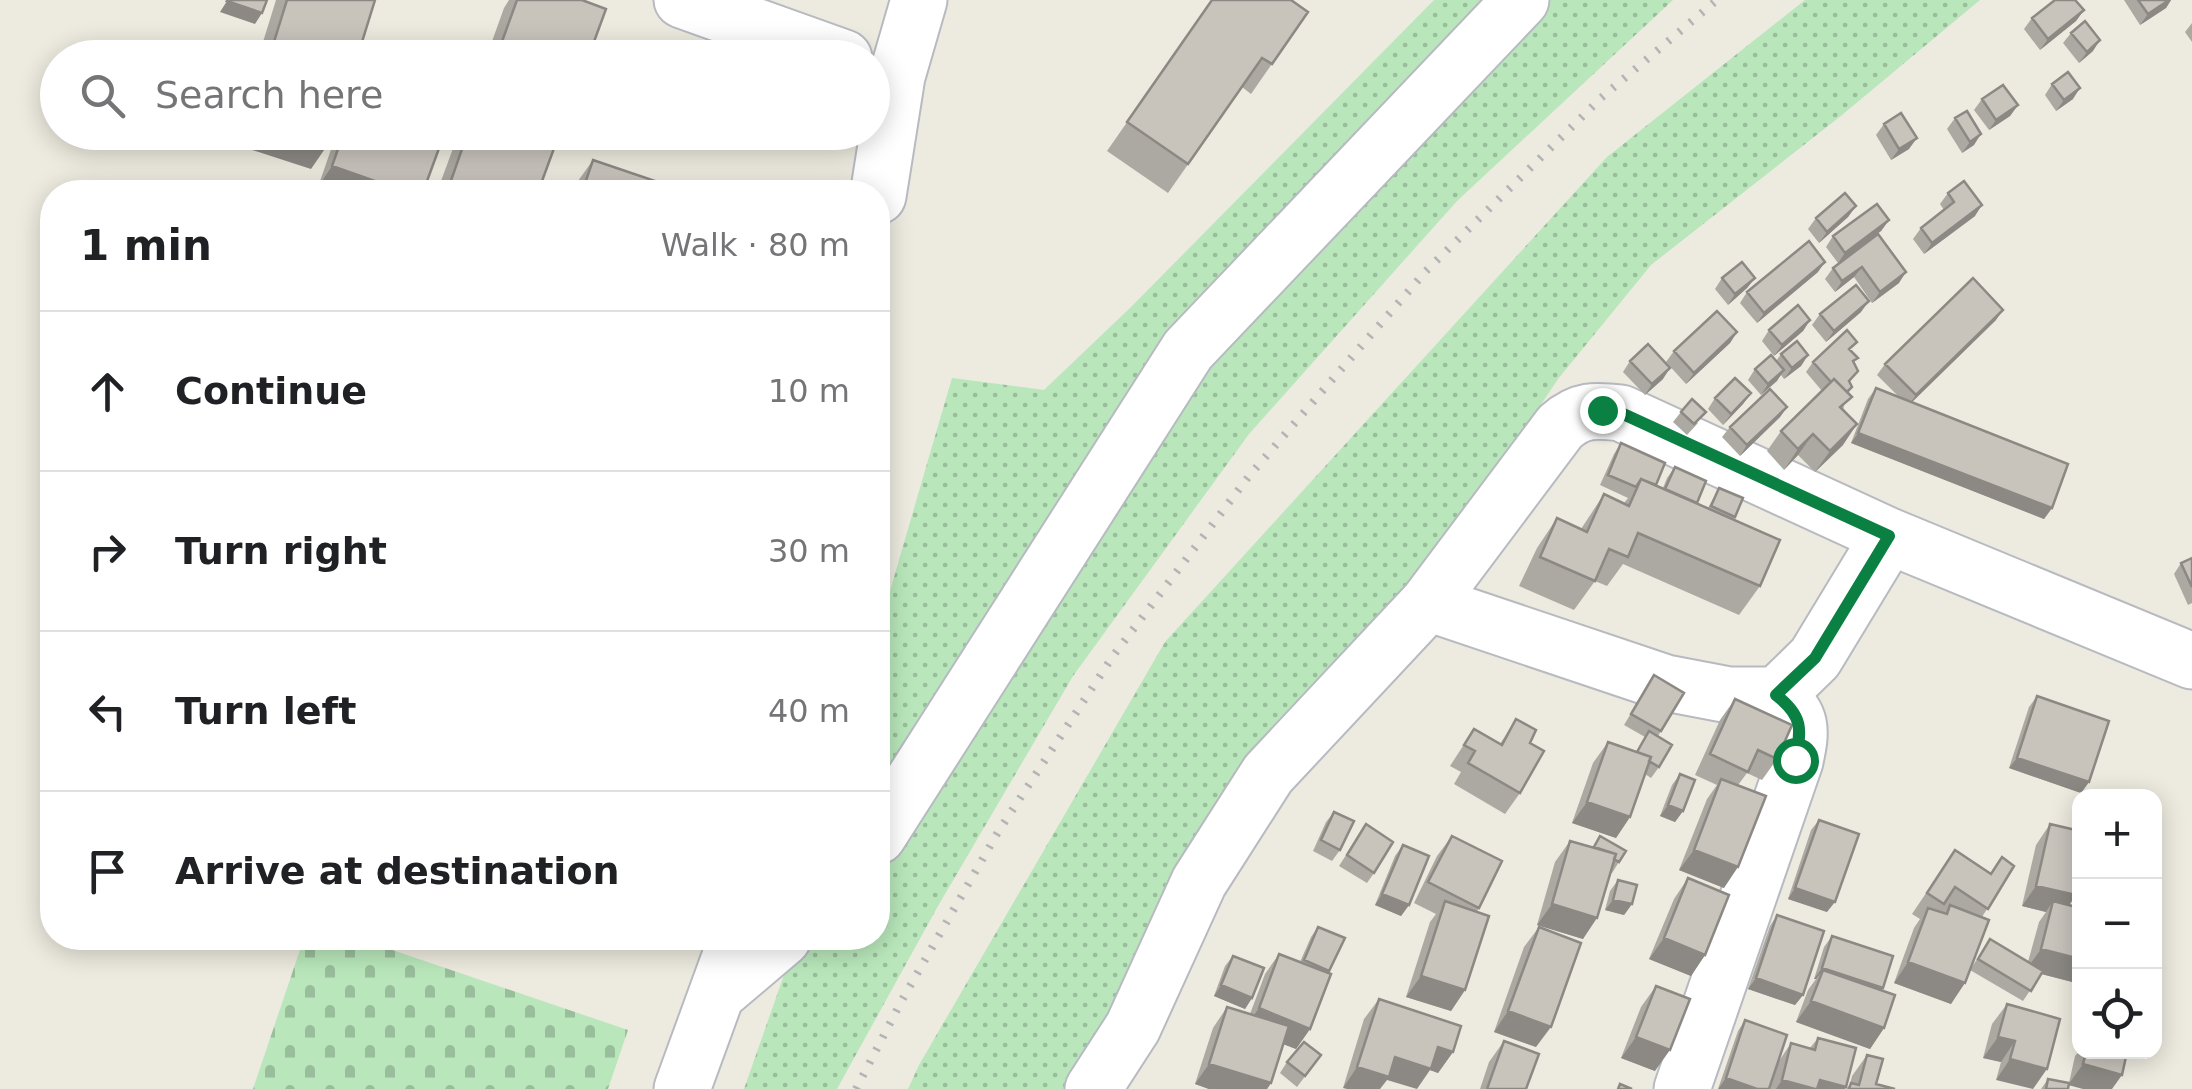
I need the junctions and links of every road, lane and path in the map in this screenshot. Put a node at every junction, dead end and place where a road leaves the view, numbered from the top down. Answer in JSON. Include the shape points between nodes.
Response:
{"nodes":[{"id":1,"x":682,"y":0,"type":"edge"},
{"id":2,"x":919,"y":0,"type":"edge"},
{"id":3,"x":1521,"y":0,"type":"edge"},
{"id":4,"x":794,"y":40,"type":"edge"},
{"id":5,"x":890,"y":61,"type":"edge"},
{"id":6,"x":881,"y":150,"type":"edge"},
{"id":7,"x":879,"y":180,"type":"edge"},
{"id":8,"x":1889,"y":536,"type":"junction"},
{"id":9,"x":1428,"y":603,"type":"junction"},
{"id":10,"x":2192,"y":661,"type":"edge"},
{"id":11,"x":1776,"y":695,"type":"junction"},
{"id":12,"x":890,"y":817,"type":"edge"},
{"id":13,"x":733,"y":950,"type":"edge"},
{"id":14,"x":769,"y":950,"type":"edge"},
{"id":15,"x":716,"y":995,"type":"junction"},
{"id":16,"x":682,"y":1089,"type":"edge"},
{"id":17,"x":1093,"y":1089,"type":"edge"},
{"id":18,"x":1682,"y":1089,"type":"edge"}],
"edges":[{"from":1,"to":4,"type":"street"},
{"from":2,"to":5,"type":"street"},
{"from":3,"to":12,"type":"street","via":[[1188,350]]},
{"from":6,"to":7,"type":"street"},
{"from":8,"to":9,"type":"street","via":[[1621,413],[1587,410],[1560,427]]},
{"from":8,"to":10,"type":"street"},
{"from":8,"to":11,"type":"street","via":[[1815,658]]},
{"from":9,"to":11,"type":"street","via":[[1666,683],[1729,695]]},
{"from":9,"to":17,"type":"street","via":[[1268,774],[1199,882],[1133,1027]]},
{"from":11,"to":18,"type":"street","via":[[1794,709],[1801,733],[1795,760]]},
{"from":13,"to":15,"type":"street"},
{"from":14,"to":15,"type":"street"},
{"from":15,"to":16,"type":"street"}]}
